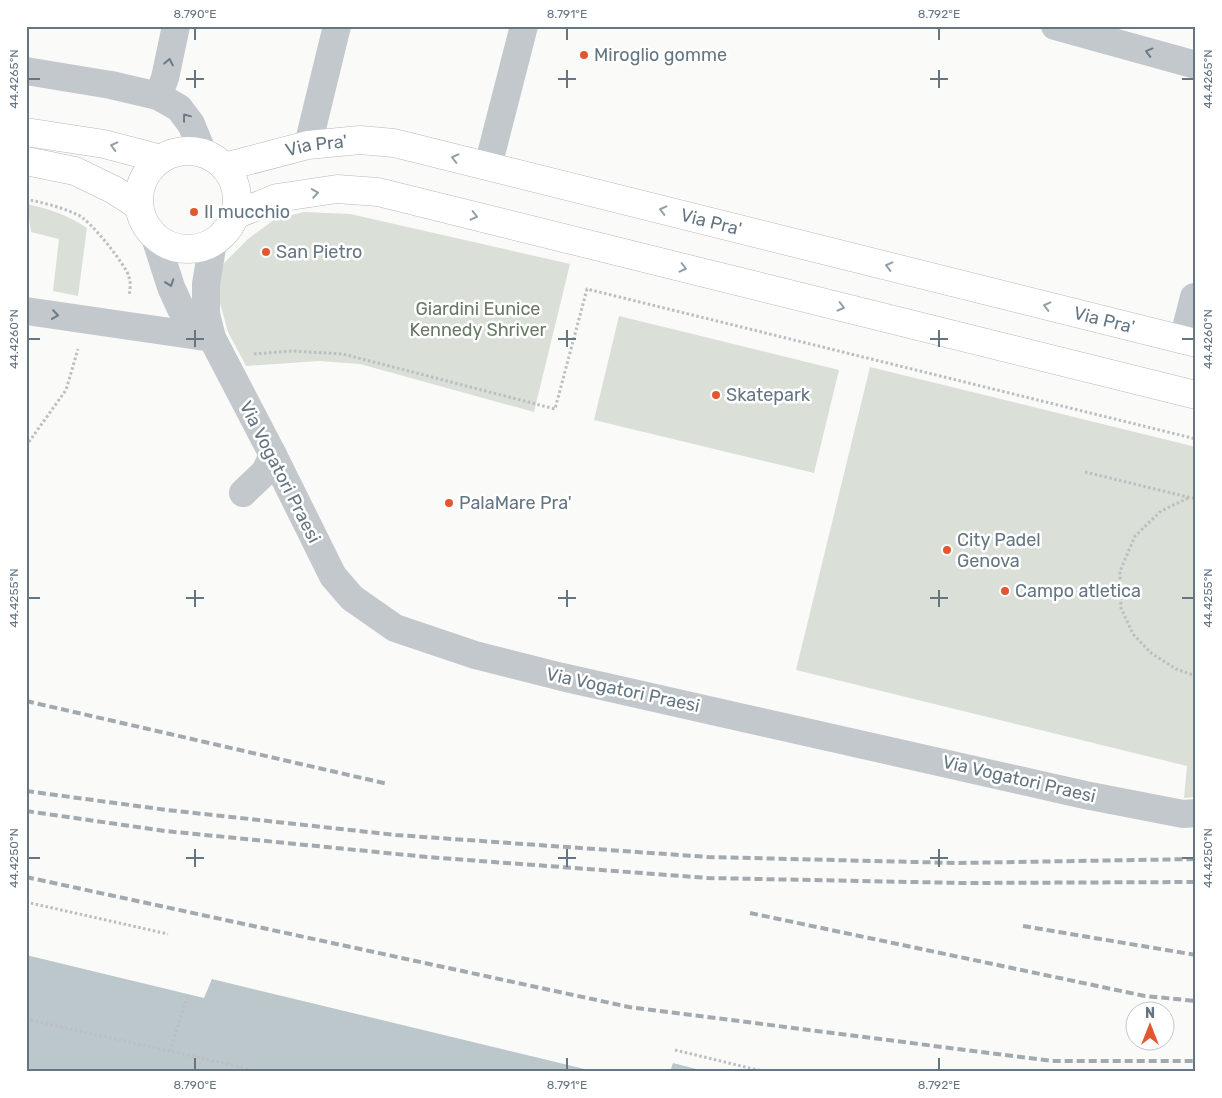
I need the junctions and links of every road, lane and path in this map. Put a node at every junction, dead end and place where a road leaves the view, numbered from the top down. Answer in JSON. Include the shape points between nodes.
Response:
{"nodes":[{"id":1,"x":176,"y":26,"type":"edge"},
{"id":2,"x":337,"y":26,"type":"edge"},
{"id":3,"x":524,"y":26,"type":"edge"},
{"id":4,"x":1054,"y":26,"type":"edge"},
{"id":5,"x":1196,"y":65,"type":"edge"},
{"id":6,"x":26,"y":71,"type":"edge"},
{"id":7,"x":158,"y":96,"type":"junction"},
{"id":8,"x":26,"y":132,"type":"edge"},
{"id":9,"x":308,"y":145,"type":"junction"},
{"id":10,"x":161,"y":159,"type":"junction"},
{"id":11,"x":26,"y":161,"type":"edge"},
{"id":12,"x":217,"y":162,"type":"junction"},
{"id":13,"x":488,"y":166,"type":"junction"},
{"id":14,"x":26,"y":199,"type":"edge"},
{"id":15,"x":139,"y":206,"type":"junction"},
{"id":16,"x":235,"y":215,"type":"junction"},
{"id":17,"x":155,"y":237,"type":"junction"},
{"id":18,"x":213,"y":242,"type":"junction"},
{"id":19,"x":1194,"y":297,"type":"dead end"},
{"id":20,"x":26,"y":310,"type":"edge"},
{"id":21,"x":84,"y":319,"type":"junction"},
{"id":22,"x":130,"y":326,"type":"junction"},
{"id":23,"x":212,"y":338,"type":"junction"},
{"id":24,"x":1189,"y":341,"type":"edge"},
{"id":25,"x":225,"y":363,"type":"junction"},
{"id":26,"x":1196,"y":395,"type":"edge"},
{"id":27,"x":1196,"y":439,"type":"edge"},
{"id":28,"x":26,"y":446,"type":"edge"},
{"id":29,"x":273,"y":455,"type":"junction"},
{"id":30,"x":1085,"y":472,"type":"dead end"},
{"id":31,"x":243,"y":493,"type":"dead end"},
{"id":32,"x":1188,"y":498,"type":"junction"},
{"id":33,"x":1196,"y":499,"type":"edge"},
{"id":34,"x":1196,"y":676,"type":"edge"},
{"id":35,"x":1196,"y":813,"type":"edge"},
{"id":36,"x":26,"y":902,"type":"edge"},
{"id":37,"x":168,"y":934,"type":"dead end"},
{"id":38,"x":188,"y":994,"type":"dead end"},
{"id":39,"x":26,"y":1019,"type":"edge"},
{"id":40,"x":675,"y":1050,"type":"dead end"},
{"id":41,"x":170,"y":1051,"type":"junction"},
{"id":42,"x":263,"y":1072,"type":"edge"},
{"id":43,"x":766,"y":1072,"type":"edge"}],
"edges":[{"from":7,"to":1,"type":"street","one_way":true},
{"from":2,"to":9,"type":"street"},
{"from":3,"to":13,"type":"street"},
{"from":5,"to":4,"type":"street","one_way":true},
{"from":6,"to":7,"type":"street"},
{"from":12,"to":7,"type":"street","one_way":true,"via":[[203,153],[191,124],[179,108]]},
{"from":10,"to":8,"type":"main road","one_way":true,"via":[[104,144]]},
{"from":9,"to":12,"type":"main road","name":"Via Pra'"},
{"from":13,"to":9,"type":"main road","name":"Via Pra'","one_way":true,"via":[[394,143],[360,140]]},
{"from":10,"to":12,"type":"main road","via":[[186,151],[198,152]]},
{"from":10,"to":15,"type":"main road","via":[[144,179]]},
{"from":11,"to":15,"type":"main road","via":[[75,170]]},
{"from":12,"to":16,"type":"main road","via":[[232,178],[236,190]]},
{"from":24,"to":13,"type":"main road","name":"Via Pra'","one_way":true},
{"from":14,"to":22,"type":"path","via":[[80,215],[90,223],[129,276],[126,309]]},
{"from":15,"to":17,"type":"main road"},
{"from":16,"to":18,"type":"main road"},
{"from":16,"to":26,"type":"main road","one_way":true,"via":[[277,198],[337,189],[378,192]]},
{"from":17,"to":18,"type":"main road","via":[[177,248],[190,250]]},
{"from":17,"to":23,"type":"street","one_way":true,"via":[[181,309]]},
{"from":18,"to":23,"type":"street","via":[[206,284],[206,314]]},
{"from":19,"to":24,"type":"street"},
{"from":20,"to":21,"type":"street","one_way":true},
{"from":21,"to":22,"type":"street"},
{"from":21,"to":28,"type":"path","via":[[66,390]]},
{"from":22,"to":23,"type":"street"},
{"from":23,"to":25,"type":"street","name":"Via Vogatori Praesi"},
{"from":25,"to":27,"type":"path","via":[[248,354],[292,351],[343,354],[555,409],[586,289]]},
{"from":25,"to":29,"type":"street","name":"Via Vogatori Praesi"},
{"from":29,"to":31,"type":"street","via":[[265,472]]},
{"from":29,"to":35,"type":"street","name":"Via Vogatori Praesi","via":[[333,576],[352,598],[395,628],[474,655],[562,677],[1085,794],[1183,814]]},
{"from":30,"to":32,"type":"path"},
{"from":32,"to":33,"type":"path"},
{"from":32,"to":34,"type":"path","via":[[1161,511],[1135,536],[1120,571],[1121,608],[1133,634],[1151,653],[1176,669]]},
{"from":36,"to":37,"type":"path"},
{"from":38,"to":41,"type":"path"},
{"from":39,"to":41,"type":"path"},
{"from":40,"to":43,"type":"path"},
{"from":41,"to":42,"type":"path"}]}
